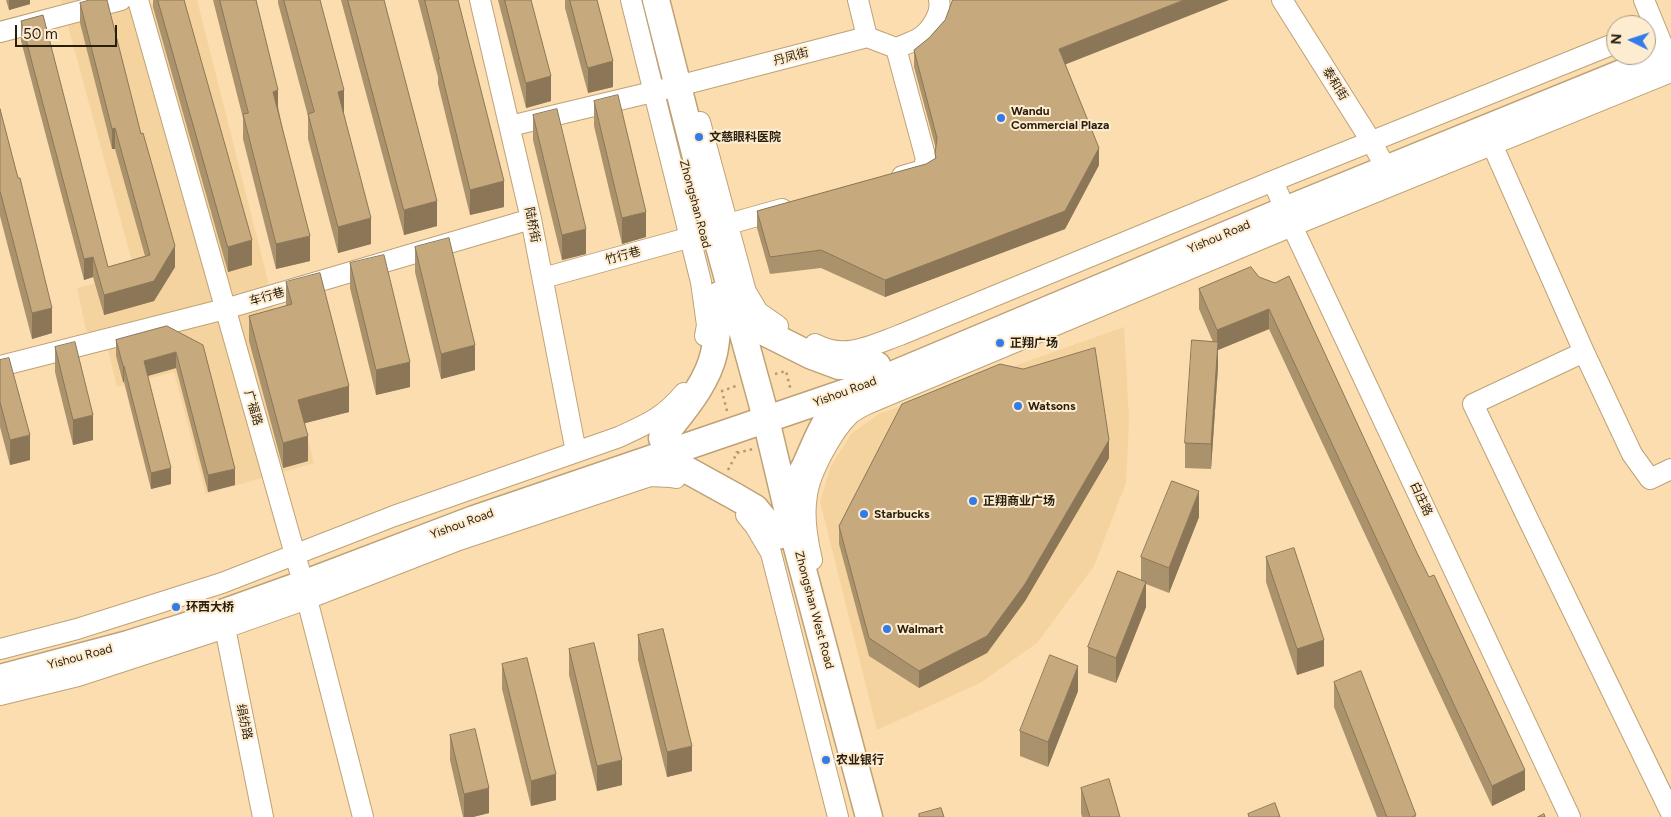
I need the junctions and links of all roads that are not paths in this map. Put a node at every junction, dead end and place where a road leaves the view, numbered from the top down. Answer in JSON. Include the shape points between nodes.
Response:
{"nodes":[{"id":1,"x":122,"y":0,"type":"edge"},
{"id":2,"x":138,"y":0,"type":"edge"},
{"id":3,"x":480,"y":0,"type":"edge"},
{"id":4,"x":631,"y":0,"type":"edge"},
{"id":5,"x":643,"y":0,"type":"edge"},
{"id":6,"x":656,"y":0,"type":"edge"},
{"id":7,"x":669,"y":0,"type":"edge"},
{"id":8,"x":858,"y":0,"type":"edge"},
{"id":9,"x":939,"y":0,"type":"edge"},
{"id":10,"x":1282,"y":0,"type":"edge"},
{"id":11,"x":1644,"y":0,"type":"edge"},
{"id":12,"x":0,"y":32,"type":"edge"},
{"id":13,"x":867,"y":37,"type":"junction"},
{"id":14,"x":1660,"y":38,"type":"edge"},
{"id":15,"x":1606,"y":47,"type":"edge"},
{"id":16,"x":896,"y":48,"type":"junction"},
{"id":17,"x":1614,"y":65,"type":"edge"},
{"id":18,"x":1671,"y":72,"type":"edge"},
{"id":19,"x":672,"y":87,"type":"junction"},
{"id":20,"x":510,"y":126,"type":"junction"},
{"id":21,"x":1486,"y":130,"type":"junction"},
{"id":22,"x":1379,"y":155,"type":"junction"},
{"id":23,"x":886,"y":180,"type":"edge"},
{"id":24,"x":802,"y":203,"type":"edge"},
{"id":25,"x":1282,"y":203,"type":"junction"},
{"id":26,"x":531,"y":219,"type":"junction"},
{"id":27,"x":709,"y":231,"type":"junction"},
{"id":28,"x":543,"y":278,"type":"junction"},
{"id":29,"x":726,"y":296,"type":"junction"},
{"id":30,"x":225,"y":309,"type":"junction"},
{"id":31,"x":1584,"y":352,"type":"junction"},
{"id":32,"x":0,"y":366,"type":"edge"},
{"id":33,"x":873,"y":374,"type":"junction"},
{"id":34,"x":755,"y":414,"type":"junction"},
{"id":35,"x":662,"y":438,"type":"junction"},
{"id":36,"x":576,"y":452,"type":"junction"},
{"id":37,"x":640,"y":463,"type":"junction"},
{"id":38,"x":1671,"y":469,"type":"edge"},
{"id":39,"x":784,"y":530,"type":"junction"},
{"id":40,"x":301,"y":578,"type":"junction"},
{"id":41,"x":225,"y":628,"type":"junction"},
{"id":42,"x":0,"y":649,"type":"edge"},
{"id":43,"x":0,"y":665,"type":"edge"},
{"id":44,"x":0,"y":678,"type":"edge"},
{"id":45,"x":0,"y":695,"type":"edge"},
{"id":46,"x":1671,"y":813,"type":"edge"},
{"id":47,"x":264,"y":817,"type":"edge"},
{"id":48,"x":363,"y":817,"type":"edge"},
{"id":49,"x":838,"y":817,"type":"edge"},
{"id":50,"x":852,"y":817,"type":"edge"},
{"id":51,"x":869,"y":817,"type":"edge"},
{"id":52,"x":882,"y":817,"type":"edge"},
{"id":53,"x":1570,"y":817,"type":"edge"}],
"edges":[{"from":1,"to":12,"type":"street"},
{"from":2,"to":30,"type":"street","name":"广福路"},
{"from":3,"to":20,"type":"street","name":"陆桥街"},
{"from":4,"to":19,"type":"street"},
{"from":5,"to":19,"type":"main road","name":"Zhongshan Road"},
{"from":6,"to":19,"type":"main road","name":"Zhongshan Road"},
{"from":7,"to":19,"type":"street"},
{"from":8,"to":13,"type":"street"},
{"from":9,"to":16,"type":"street","via":[[934,22],[921,38]]},
{"from":10,"to":22,"type":"street","name":"泰和街"},
{"from":11,"to":14,"type":"street"},
{"from":13,"to":16,"type":"street"},
{"from":13,"to":19,"type":"street","name":"丹凤街"},
{"from":14,"to":21,"type":"main road","name":"Yishou Road"},
{"from":15,"to":22,"type":"street"},
{"from":16,"to":23,"type":"street","via":[[926,159],[923,170]]},
{"from":17,"to":21,"type":"main road","name":"Yishou Road"},
{"from":18,"to":21,"type":"street"},
{"from":19,"to":20,"type":"street","name":"丹凤街"},
{"from":19,"to":27,"type":"main road","name":"Zhongshan Road"},
{"from":20,"to":26,"type":"street","name":"陆桥街"},
{"from":21,"to":22,"type":"main road","name":"Yishou Road"},
{"from":21,"to":25,"type":"street"},
{"from":21,"to":31,"type":"street"},
{"from":22,"to":25,"type":"main road","name":"Yishou Road"},
{"from":24,"to":27,"type":"street","name":"竹行巷"},
{"from":25,"to":27,"type":"street","via":[[860,350],[838,352],[819,347],[758,312]]},
{"from":25,"to":33,"type":"main road","name":"Yishou Road"},
{"from":25,"to":52,"type":"street","via":[[867,404],[840,425],[824,451],[807,494],[805,516],[808,543]]},
{"from":25,"to":53,"type":"street","name":"白庄路"},
{"from":26,"to":28,"type":"street","name":"陆桥街"},
{"from":26,"to":30,"type":"street","name":"车行巷"},
{"from":27,"to":28,"type":"street","name":"竹行巷"},
{"from":27,"to":29,"type":"main road","name":"Zhongshan Road"},
{"from":27,"to":36,"type":"street","via":[[701,282],[707,325],[695,377],[668,411],[652,422]]},
{"from":28,"to":36,"type":"street","name":"陆桥街"},
{"from":29,"to":33,"type":"main road","via":[[745,318],[764,332],[812,356]]},
{"from":29,"to":34,"type":"main road","name":"Zhongshan Road"},
{"from":29,"to":35,"type":"main road","via":[[714,354],[703,380]]},
{"from":30,"to":32,"type":"street","name":"车行巷"},
{"from":30,"to":40,"type":"street","name":"广福路"},
{"from":31,"to":38,"type":"street","via":[[1632,454],[1650,479]]},
{"from":31,"to":46,"type":"street","via":[[1473,404]]},
{"from":33,"to":34,"type":"main road","name":"Yishou Road"},
{"from":33,"to":39,"type":"main road","via":[[828,418],[795,486]]},
{"from":34,"to":35,"type":"main road","name":"Yishou Road"},
{"from":34,"to":37,"type":"main road","name":"Yishou Road"},
{"from":34,"to":39,"type":"main road","name":"Zhongshan West Road"},
{"from":35,"to":40,"type":"main road","name":"Yishou Road","via":[[471,507]]},
{"from":36,"to":40,"type":"street","via":[[394,516]]},
{"from":37,"to":39,"type":"main road","via":[[687,470],[756,508]]},
{"from":37,"to":40,"type":"main road","name":"Yishou Road"},
{"from":39,"to":50,"type":"main road","name":"Zhongshan West Road"},
{"from":39,"to":51,"type":"main road","name":"Zhongshan West Road"},
{"from":40,"to":41,"type":"street"},
{"from":40,"to":42,"type":"street","via":[[222,583],[78,629]]},
{"from":40,"to":43,"type":"main road","name":"Yishou Road","via":[[132,630]]},
{"from":40,"to":44,"type":"main road","name":"Yishou Road","via":[[183,627]]},
{"from":40,"to":48,"type":"street","name":"广福路"},
{"from":40,"to":49,"type":"street","via":[[459,540],[650,476],[688,482],[742,512],[755,526],[771,553]]},
{"from":41,"to":45,"type":"street","via":[[78,676]]},
{"from":41,"to":47,"type":"street","name":"绢纺路"}]}
